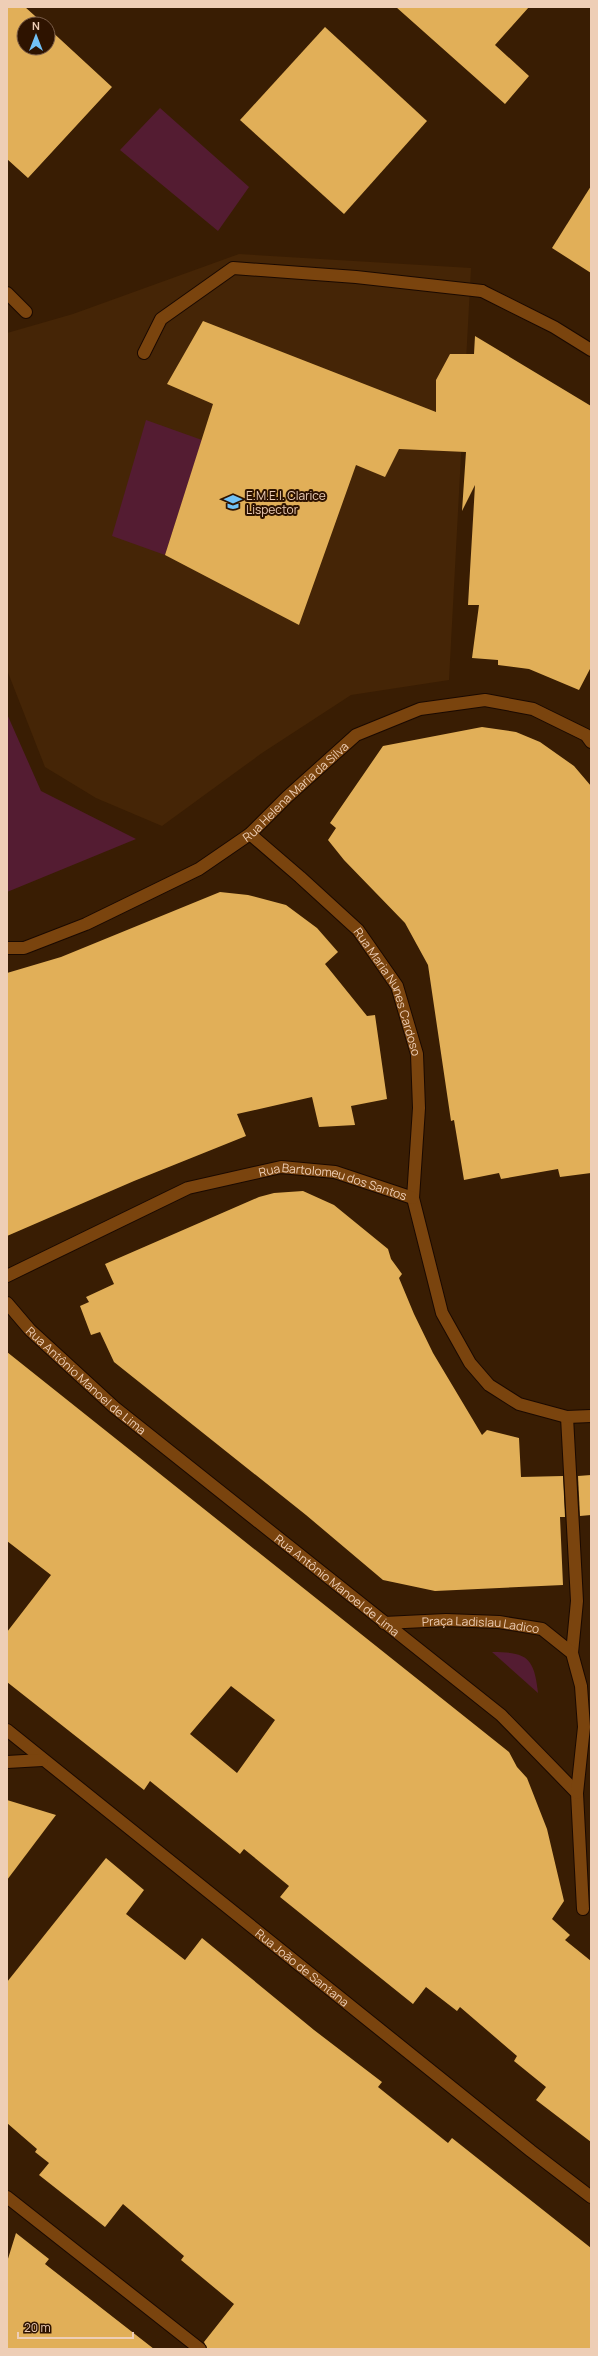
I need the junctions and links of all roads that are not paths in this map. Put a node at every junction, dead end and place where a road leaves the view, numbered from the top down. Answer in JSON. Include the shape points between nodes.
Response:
{"nodes":[{"id":1,"x":7,"y":293,"type":"edge"},
{"id":2,"x":26,"y":312,"type":"dead end"},
{"id":3,"x":591,"y":350,"type":"edge"},
{"id":4,"x":144,"y":353,"type":"dead end"},
{"id":5,"x":591,"y":742,"type":"edge"},
{"id":6,"x":250,"y":834,"type":"junction"},
{"id":7,"x":7,"y":948,"type":"edge"},
{"id":8,"x":413,"y":1198,"type":"junction"},
{"id":9,"x":7,"y":1276,"type":"edge"},
{"id":10,"x":7,"y":1303,"type":"edge"},
{"id":11,"x":591,"y":1416,"type":"edge"},
{"id":12,"x":567,"y":1418,"type":"junction"},
{"id":13,"x":384,"y":1623,"type":"junction"},
{"id":14,"x":572,"y":1653,"type":"junction"},
{"id":15,"x":7,"y":1730,"type":"edge"},
{"id":16,"x":42,"y":1760,"type":"junction"},
{"id":17,"x":7,"y":1762,"type":"edge"},
{"id":18,"x":577,"y":1793,"type":"junction"},
{"id":19,"x":583,"y":1909,"type":"dead end"},
{"id":20,"x":7,"y":2197,"type":"edge"},
{"id":21,"x":591,"y":2197,"type":"edge"},
{"id":22,"x":200,"y":2349,"type":"edge"}],
"edges":[{"from":1,"to":2,"type":"street"},
{"from":3,"to":4,"type":"street","via":[[554,327],[482,291],[356,277],[233,268],[161,319]]},
{"from":5,"to":6,"type":"street","name":"Rua Helena Maria da Silva","via":[[586,735],[533,709],[485,700],[420,709],[356,735]]},
{"from":6,"to":7,"type":"street","name":"Rua Helena Maria da Silva","via":[[199,869],[86,924],[24,948]]},
{"from":6,"to":8,"type":"street","name":"Rua Maria Nunes Cardoso","via":[[358,930],[398,986],[417,1054],[419,1108]]},
{"from":8,"to":9,"type":"street","name":"Rua Bartolomeu dos Santos","via":[[335,1172],[282,1167],[188,1188]]},
{"from":8,"to":12,"type":"street","name":"Rua Bartolomeu dos Santos","via":[[442,1313],[470,1363],[489,1385],[519,1404]]},
{"from":10,"to":13,"type":"street","name":"Rua Antônio Manoel de Lima","via":[[30,1330],[114,1407]]},
{"from":11,"to":12,"type":"street","name":"Rua Bartolomeu dos Santos"},
{"from":12,"to":14,"type":"street","via":[[577,1601]]},
{"from":13,"to":14,"type":"street","name":"Praça Ladislau Ladico","via":[[446,1620],[499,1622],[542,1629]]},
{"from":13,"to":18,"type":"street","name":"Rua Antônio Manoel de Lima","via":[[501,1715]]},
{"from":14,"to":18,"type":"street","via":[[582,1686],[584,1727]]},
{"from":15,"to":16,"type":"street","name":"Rua João de Santana"},
{"from":16,"to":17,"type":"street"},
{"from":16,"to":21,"type":"street","name":"Rua João de Santana"},
{"from":18,"to":19,"type":"street"},
{"from":20,"to":22,"type":"street"}]}
